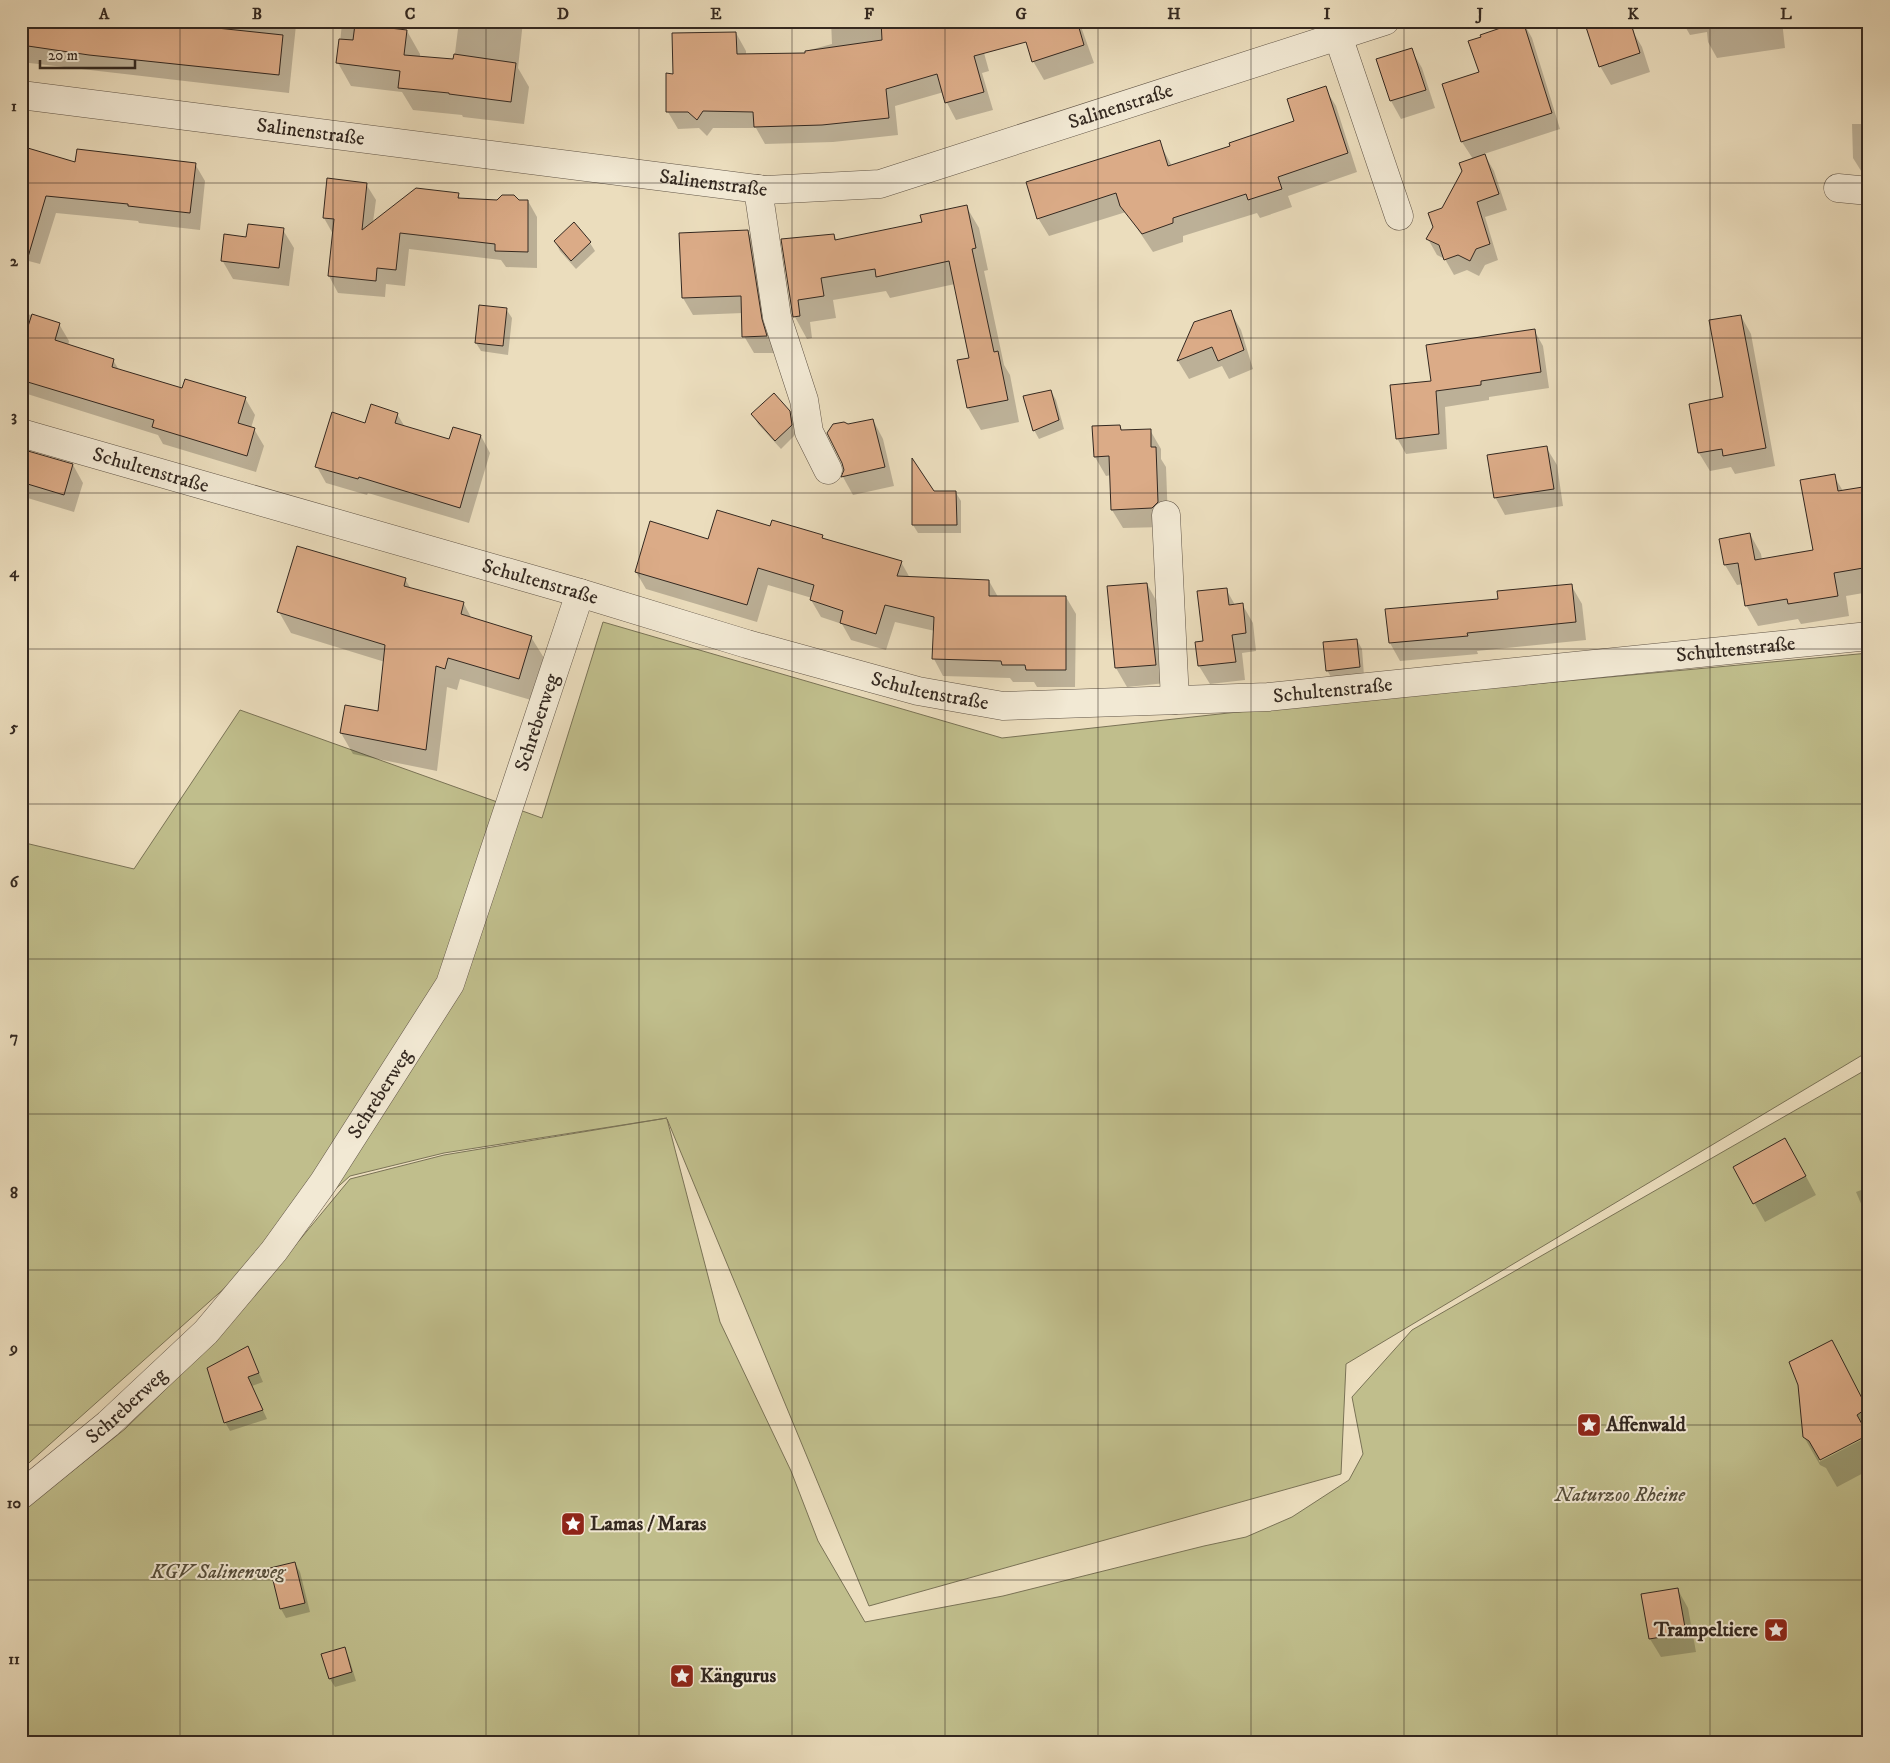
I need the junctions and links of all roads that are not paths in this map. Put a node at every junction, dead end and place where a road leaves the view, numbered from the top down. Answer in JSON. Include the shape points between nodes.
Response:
{"nodes":[{"id":1,"x":1385,"y":21,"type":"edge"},
{"id":2,"x":1338,"y":36,"type":"junction"},
{"id":3,"x":21,"y":95,"type":"edge"},
{"id":4,"x":1838,"y":188,"type":"dead end"},
{"id":5,"x":758,"y":189,"type":"junction"},
{"id":6,"x":1869,"y":191,"type":"edge"},
{"id":7,"x":1399,"y":216,"type":"dead end"},
{"id":8,"x":21,"y":433,"type":"edge"},
{"id":9,"x":828,"y":470,"type":"dead end"},
{"id":10,"x":1166,"y":515,"type":"dead end"},
{"id":11,"x":580,"y":593,"type":"junction"},
{"id":12,"x":1869,"y":636,"type":"edge"},
{"id":13,"x":1175,"y":700,"type":"junction"},
{"id":14,"x":21,"y":1495,"type":"edge"}],
"edges":[{"from":1,"to":2,"type":"street","name":"Salinenstraße"},
{"from":2,"to":5,"type":"street","name":"Salinenstraße","via":[[880,184]]},
{"from":2,"to":7,"type":"street"},
{"from":3,"to":5,"type":"street","name":"Salinenstraße"},
{"from":4,"to":6,"type":"street"},
{"from":5,"to":9,"type":"street","via":[[777,317],[804,400],[809,432]]},
{"from":8,"to":11,"type":"street","name":"Schultenstraße"},
{"from":10,"to":13,"type":"street"},
{"from":11,"to":13,"type":"street","name":"Schultenstraße","via":[[918,691],[1003,706]]},
{"from":11,"to":14,"type":"street","name":"Schreberweg","via":[[450,984],[324,1183],[274,1251],[212,1325],[108,1424]]},
{"from":12,"to":13,"type":"street","name":"Schultenstraße","via":[[1278,696]]}]}
